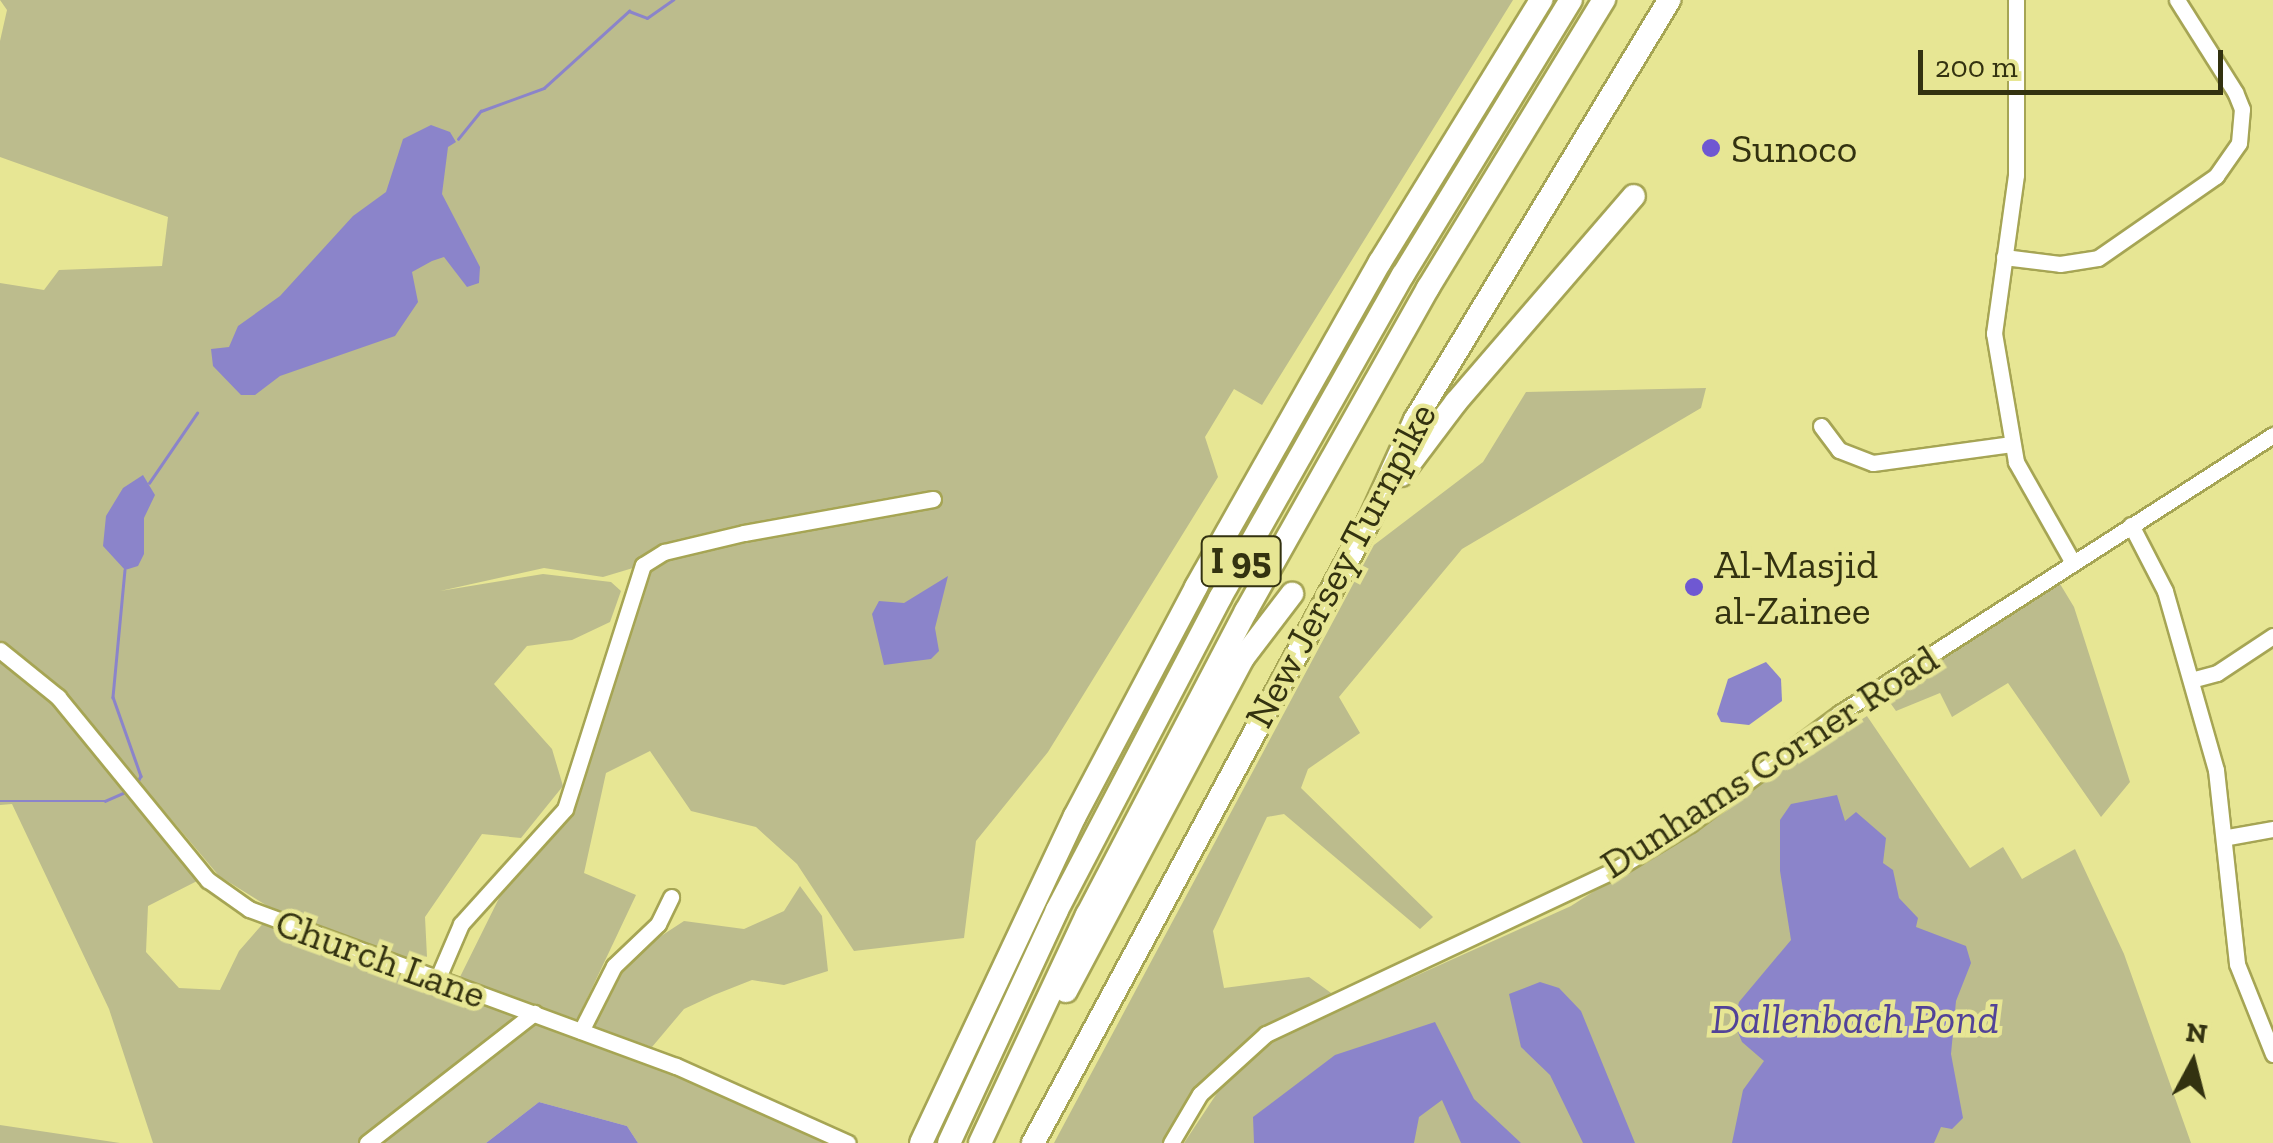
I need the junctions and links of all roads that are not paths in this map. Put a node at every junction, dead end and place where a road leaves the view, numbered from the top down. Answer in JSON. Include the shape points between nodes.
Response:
{"nodes":[{"id":1,"x":1541,"y":0,"type":"edge"},
{"id":2,"x":1571,"y":0,"type":"edge"},
{"id":3,"x":1604,"y":0,"type":"edge"},
{"id":4,"x":1669,"y":0,"type":"edge"},
{"id":5,"x":2016,"y":0,"type":"edge"},
{"id":6,"x":2177,"y":0,"type":"edge"},
{"id":7,"x":1634,"y":196,"type":"dead end"},
{"id":8,"x":2004,"y":257,"type":"junction"},
{"id":9,"x":1821,"y":426,"type":"dead end"},
{"id":10,"x":2273,"y":435,"type":"edge"},
{"id":11,"x":2012,"y":444,"type":"junction"},
{"id":12,"x":933,"y":499,"type":"dead end"},
{"id":13,"x":1370,"y":519,"type":"junction"},
{"id":14,"x":2131,"y":525,"type":"junction"},
{"id":15,"x":2072,"y":560,"type":"junction"},
{"id":16,"x":1292,"y":594,"type":"dead end"},
{"id":17,"x":2273,"y":636,"type":"edge"},
{"id":18,"x":0,"y":650,"type":"edge"},
{"id":19,"x":2191,"y":680,"type":"junction"},
{"id":20,"x":2273,"y":829,"type":"edge"},
{"id":21,"x":2228,"y":837,"type":"junction"},
{"id":22,"x":671,"y":896,"type":"dead end"},
{"id":23,"x":438,"y":980,"type":"junction"},
{"id":24,"x":534,"y":1014,"type":"junction"},
{"id":25,"x":581,"y":1030,"type":"junction"},
{"id":26,"x":2273,"y":1054,"type":"edge"},
{"id":27,"x":980,"y":1142,"type":"edge"},
{"id":28,"x":367,"y":1143,"type":"edge"},
{"id":29,"x":848,"y":1143,"type":"edge"},
{"id":30,"x":920,"y":1143,"type":"edge"},
{"id":31,"x":949,"y":1143,"type":"edge"},
{"id":32,"x":1033,"y":1143,"type":"edge"},
{"id":33,"x":1171,"y":1143,"type":"edge"}],
"edges":[{"from":1,"to":30,"type":"highway","number":"I 95","via":[[1380,262],[1196,586],[1049,868]]},
{"from":2,"to":31,"type":"highway","number":"I 95","via":[[1383,309],[1220,598],[1057,910]]},
{"from":3,"to":27,"type":"highway","name":"New Jersey Turnpike","number":"I 95","via":[[1428,288],[1236,628],[1087,915]]},
{"from":4,"to":13,"type":"highway","name":"New Jersey Turnpike","number":"I 95","via":[[1415,420]]},
{"from":5,"to":8,"type":"street","via":[[2017,155]]},
{"from":6,"to":8,"type":"street","via":[[2235,92],[2242,110],[2239,143],[2216,176],[2098,258],[2060,264]]},
{"from":7,"to":13,"type":"highway","via":[[1456,402]]},
{"from":8,"to":11,"type":"street","via":[[1994,334]]},
{"from":9,"to":11,"type":"street","via":[[1839,450],[1874,462]]},
{"from":10,"to":14,"type":"street","name":"Dunhams Corner Road"},
{"from":11,"to":15,"type":"street"},
{"from":12,"to":23,"type":"street","via":[[744,533],[664,552],[643,565],[565,809],[461,924]]},
{"from":13,"to":32,"type":"highway","name":"New Jersey Turnpike","number":"I 95"},
{"from":14,"to":15,"type":"street","name":"Dunhams Corner Road"},
{"from":14,"to":19,"type":"street","via":[[2165,591]]},
{"from":15,"to":33,"type":"street","name":"Dunhams Corner Road","via":[[1616,869],[1266,1034],[1210,1083]]},
{"from":16,"to":27,"type":"highway","via":[[1243,658],[1105,923]]},
{"from":17,"to":19,"type":"street","via":[[2217,672]]},
{"from":18,"to":23,"type":"street","name":"Church Lane","via":[[58,697],[194,865],[230,897],[298,931]]},
{"from":19,"to":21,"type":"street"},
{"from":20,"to":21,"type":"street"},
{"from":21,"to":26,"type":"street","via":[[2237,964]]},
{"from":22,"to":25,"type":"street","via":[[658,924],[614,966]]},
{"from":23,"to":24,"type":"street","name":"Church Lane"},
{"from":24,"to":25,"type":"street","name":"Church Lane"},
{"from":24,"to":28,"type":"street"},
{"from":25,"to":29,"type":"street","name":"Church Lane"}]}
